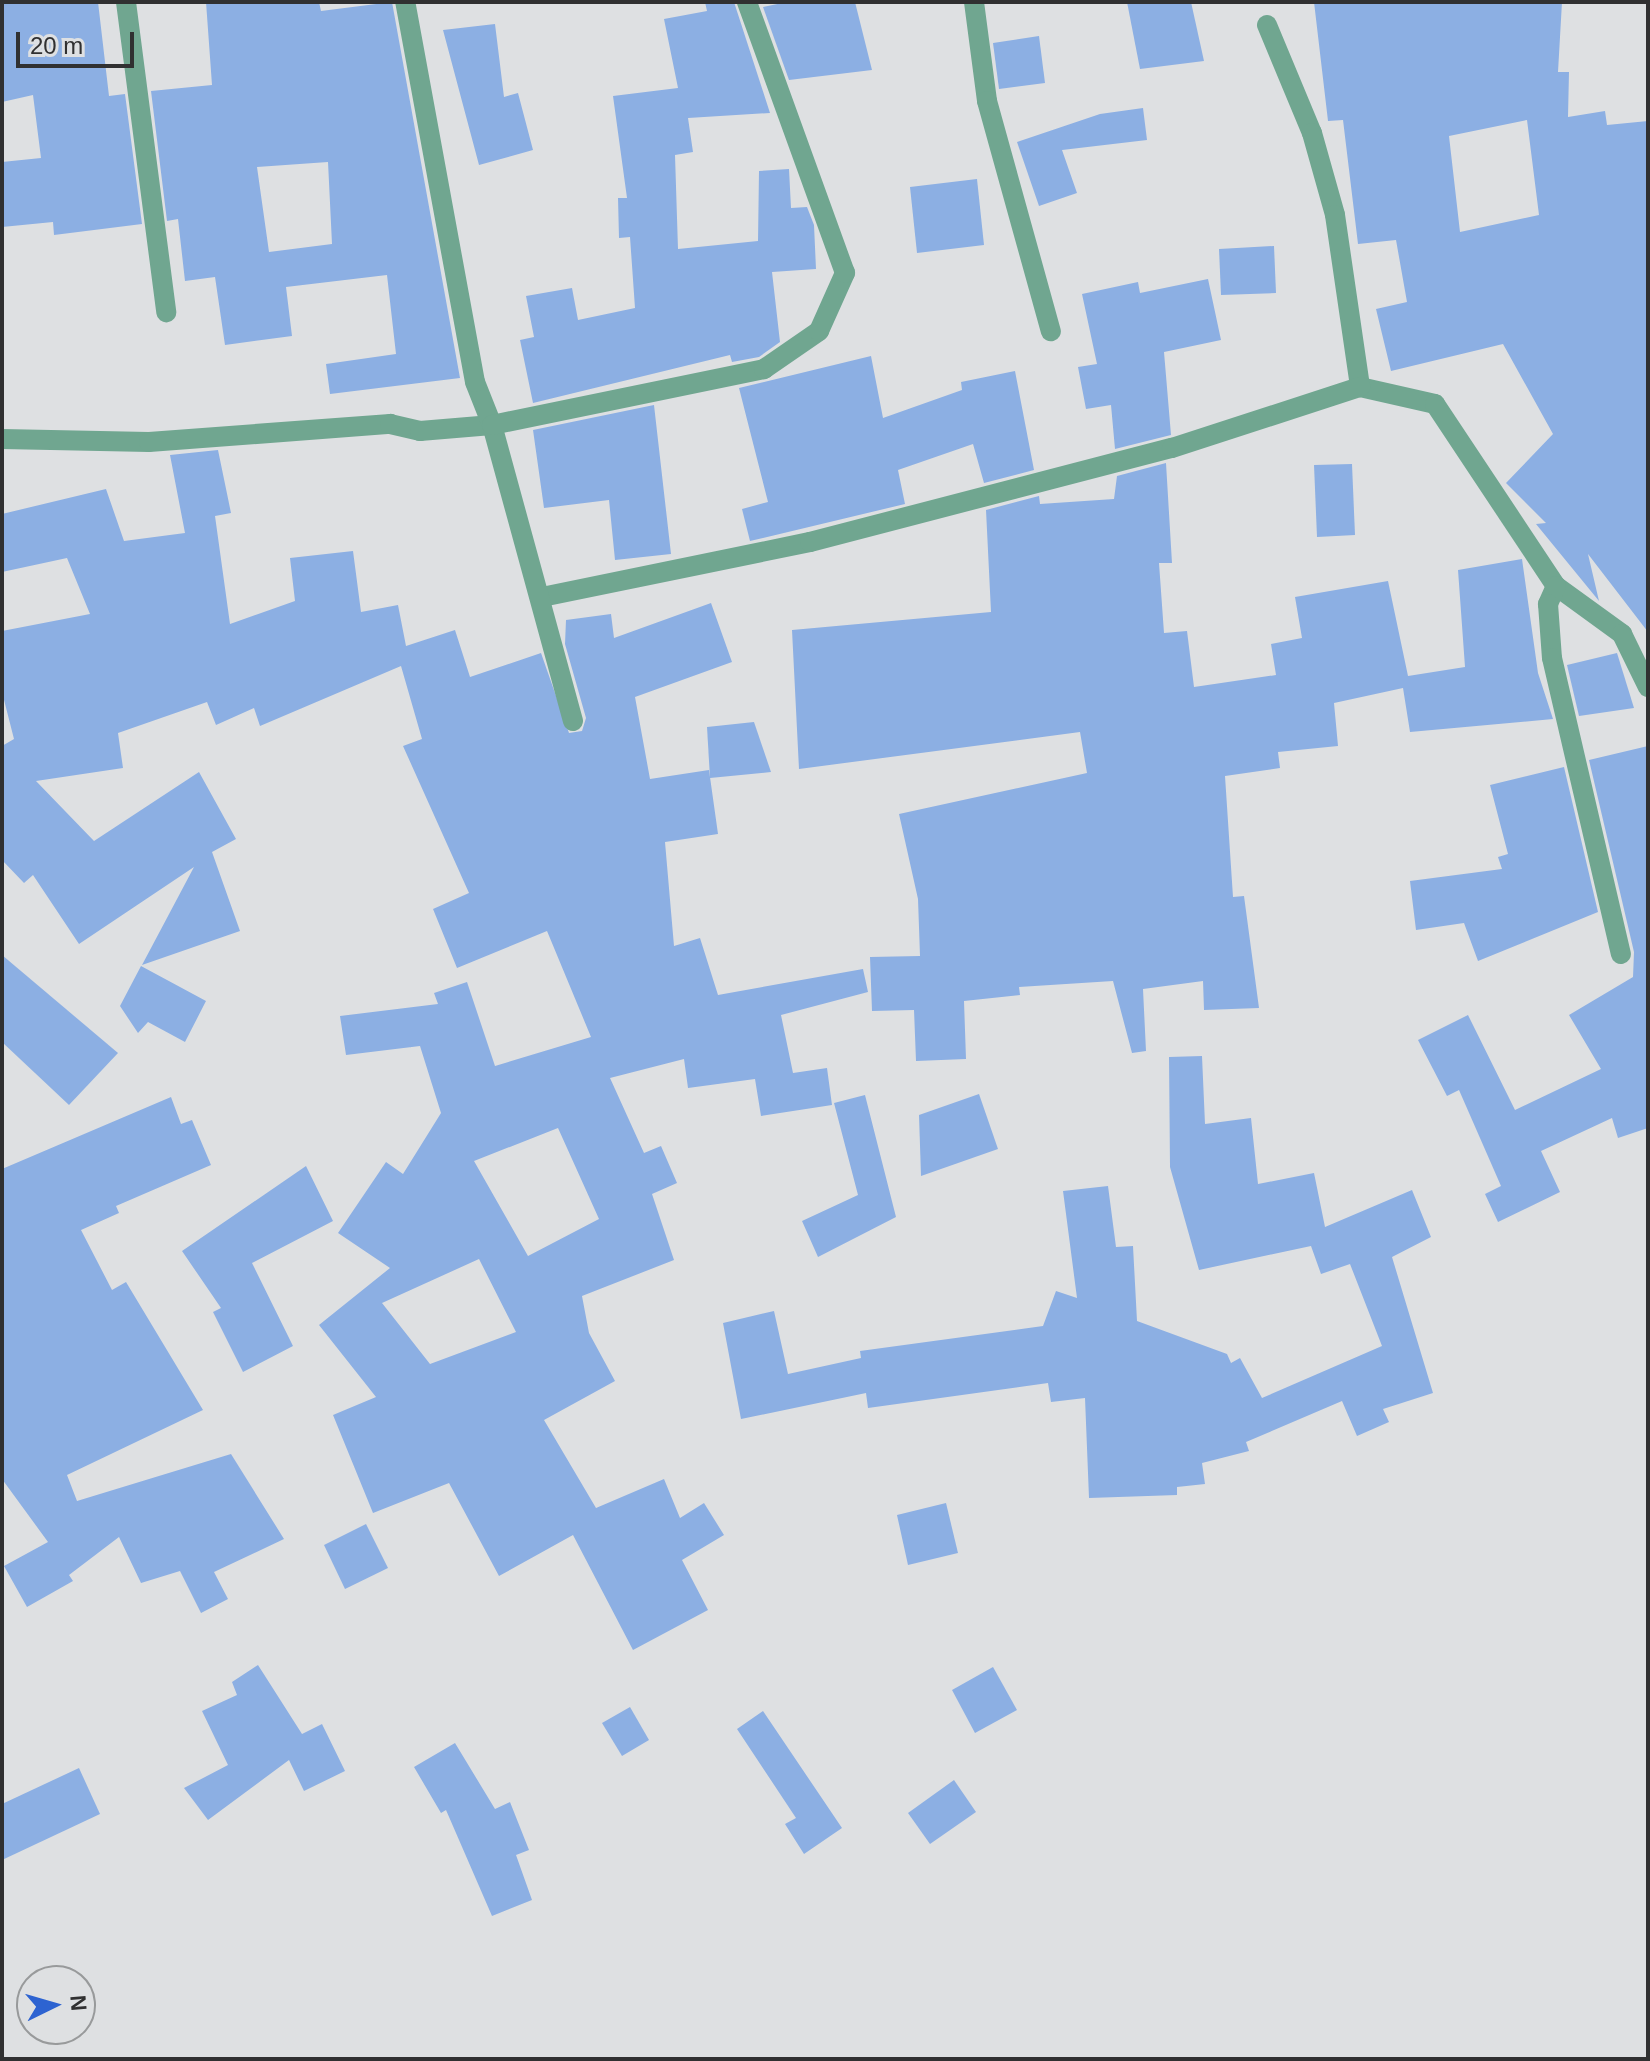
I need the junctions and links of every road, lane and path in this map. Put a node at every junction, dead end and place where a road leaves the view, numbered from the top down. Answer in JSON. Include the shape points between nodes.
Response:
{"nodes":[{"id":1,"x":126,"y":2,"type":"edge"},
{"id":2,"x":405,"y":2,"type":"edge"},
{"id":3,"x":747,"y":2,"type":"edge"},
{"id":4,"x":974,"y":2,"type":"edge"},
{"id":5,"x":1267,"y":25,"type":"dead end"},
{"id":6,"x":166,"y":312,"type":"dead end"},
{"id":7,"x":1051,"y":331,"type":"dead end"},
{"id":8,"x":1360,"y":387,"type":"junction"},
{"id":9,"x":492,"y":425,"type":"junction"},
{"id":10,"x":2,"y":439,"type":"edge"},
{"id":11,"x":1556,"y":586,"type":"junction"},
{"id":12,"x":542,"y":597,"type":"junction"},
{"id":13,"x":1648,"y":687,"type":"edge"},
{"id":14,"x":573,"y":721,"type":"dead end"},
{"id":15,"x":1621,"y":954,"type":"dead end"}],
"edges":[{"from":1,"to":6,"type":"street"},
{"from":2,"to":9,"type":"street","via":[[475,382]]},
{"from":3,"to":9,"type":"street","via":[[845,273],[819,331],[764,369]]},
{"from":4,"to":7,"type":"street","via":[[987,101]]},
{"from":5,"to":8,"type":"street","via":[[1312,133],[1335,215]]},
{"from":8,"to":11,"type":"street","via":[[1435,404]]},
{"from":8,"to":12,"type":"street","via":[[1172,448],[810,542]]},
{"from":9,"to":10,"type":"street","via":[[420,431],[390,424],[149,442]]},
{"from":9,"to":12,"type":"street"},
{"from":11,"to":13,"type":"street","via":[[1622,634]]},
{"from":11,"to":15,"type":"street","via":[[1548,604],[1552,658]]},
{"from":12,"to":14,"type":"street"}]}
